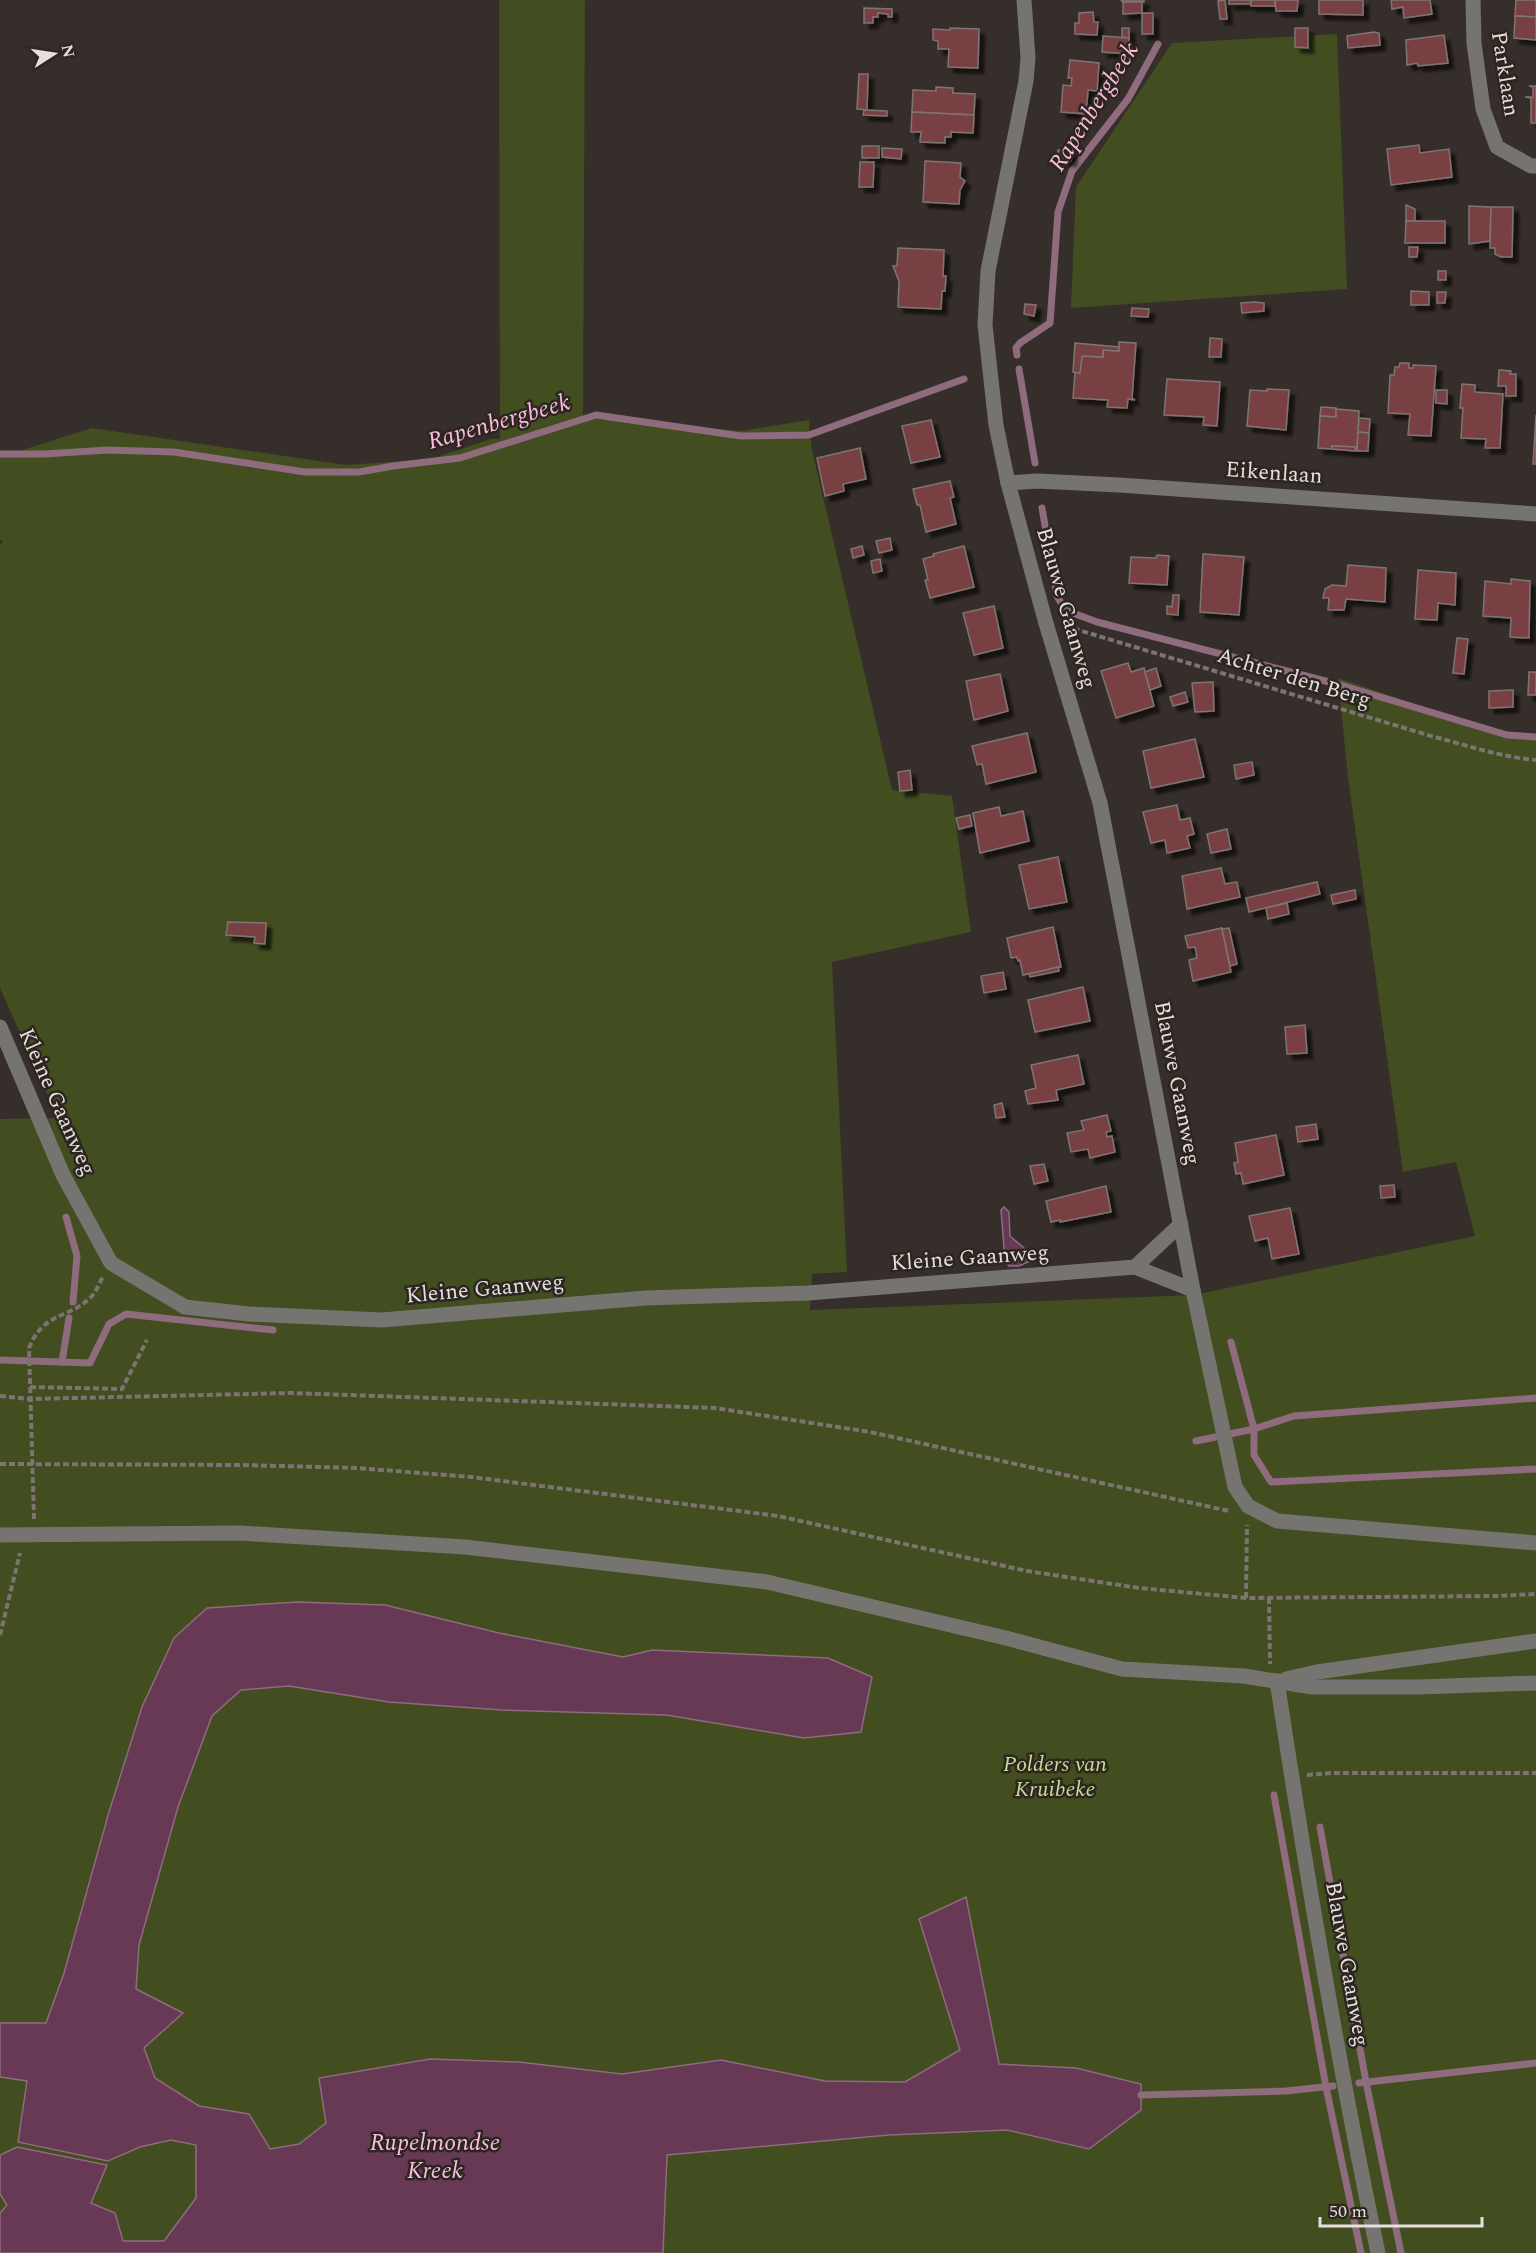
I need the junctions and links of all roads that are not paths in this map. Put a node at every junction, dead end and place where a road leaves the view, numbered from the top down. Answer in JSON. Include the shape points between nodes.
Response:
{"nodes":[{"id":1,"x":1024,"y":0,"type":"edge"},
{"id":2,"x":1473,"y":0,"type":"edge"},
{"id":3,"x":1536,"y":166,"type":"edge"},
{"id":4,"x":1008,"y":483,"type":"junction"},
{"id":5,"x":1536,"y":514,"type":"edge"},
{"id":6,"x":0,"y":1027,"type":"edge"},
{"id":7,"x":1181,"y":1224,"type":"junction"},
{"id":8,"x":1135,"y":1267,"type":"junction"},
{"id":9,"x":1193,"y":1290,"type":"junction"},
{"id":10,"x":0,"y":1535,"type":"edge"},
{"id":11,"x":1536,"y":1542,"type":"edge"},
{"id":12,"x":1536,"y":1641,"type":"edge"},
{"id":13,"x":1274,"y":1681,"type":"junction"},
{"id":14,"x":1536,"y":1683,"type":"edge"},
{"id":15,"x":1378,"y":2253,"type":"edge"}],
"edges":[{"from":1,"to":4,"type":"street","name":"Blauwe Gaanweg","via":[[1026,81],[988,271],[985,325],[996,425]]},
{"from":2,"to":3,"type":"street","name":"Parklaan","via":[[1474,43],[1484,109],[1497,147]]},
{"from":4,"to":5,"type":"street","name":"Eikenlaan","via":[[1119,485]]},
{"from":4,"to":7,"type":"street","name":"Blauwe Gaanweg","via":[[1100,803]]},
{"from":6,"to":8,"type":"street","name":"Kleine Gaanweg","via":[[63,1175],[111,1263],[185,1307],[382,1320],[646,1298],[808,1293]]},
{"from":7,"to":8,"type":"street"},
{"from":7,"to":9,"type":"street","name":"Blauwe Gaanweg"},
{"from":8,"to":9,"type":"street","name":"Kleine Gaanweg"},
{"from":9,"to":11,"type":"street","name":"Blauwe Gaanweg","via":[[1235,1487],[1248,1506],[1277,1521]]},
{"from":10,"to":13,"type":"street","via":[[240,1533],[465,1547],[767,1582],[1122,1669]]},
{"from":12,"to":13,"type":"street"},
{"from":13,"to":14,"type":"street","via":[[1312,1687]]},
{"from":13,"to":15,"type":"street","name":"Blauwe Gaanweg","via":[[1355,2145]]}]}
